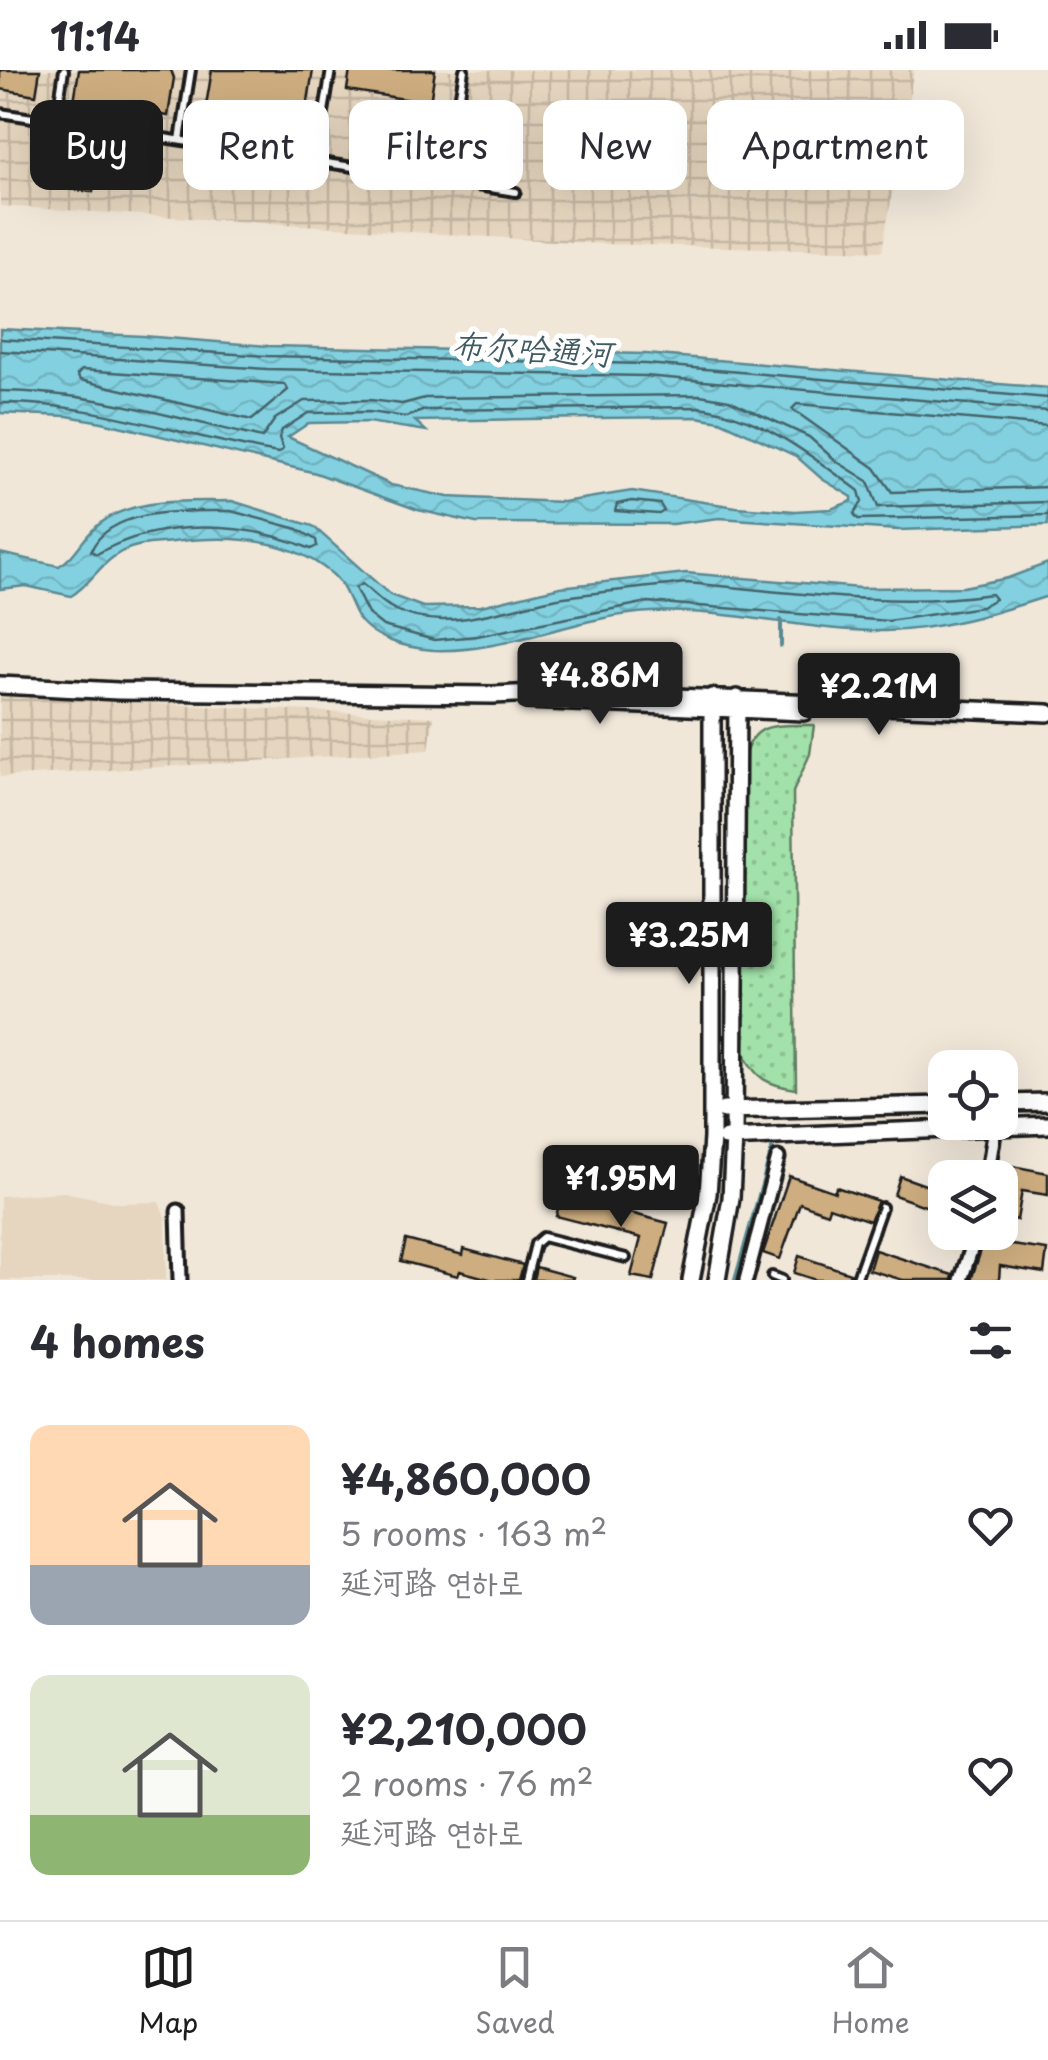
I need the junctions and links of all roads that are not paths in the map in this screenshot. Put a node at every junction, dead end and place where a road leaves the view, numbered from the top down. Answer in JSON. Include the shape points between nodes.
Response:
{"nodes":[{"id":1,"x":64,"y":70,"type":"edge"},
{"id":2,"x":191,"y":70,"type":"edge"},
{"id":3,"x":331,"y":70,"type":"edge"},
{"id":4,"x":464,"y":70,"type":"edge"},
{"id":5,"x":59,"y":100,"type":"edge"},
{"id":6,"x":326,"y":100,"type":"edge"},
{"id":7,"x":459,"y":100,"type":"edge"},
{"id":8,"x":0,"y":113,"type":"edge"},
{"id":9,"x":30,"y":118,"type":"edge"},
{"id":10,"x":163,"y":138,"type":"edge"},
{"id":11,"x":180,"y":140,"type":"junction"},
{"id":12,"x":183,"y":140,"type":"edge"},
{"id":13,"x":503,"y":190,"type":"edge"},
{"id":14,"x":516,"y":192,"type":"dead end"},
{"id":15,"x":0,"y":685,"type":"edge"},
{"id":16,"x":712,"y":703,"type":"junction"},
{"id":17,"x":736,"y":703,"type":"junction"},
{"id":18,"x":1048,"y":712,"type":"edge"},
{"id":19,"x":1048,"y":722,"type":"edge"},
{"id":20,"x":1048,"y":1102,"type":"edge"},
{"id":21,"x":1018,"y":1103,"type":"edge"},
{"id":22,"x":928,"y":1104,"type":"edge"},
{"id":23,"x":734,"y":1110,"type":"junction"},
{"id":24,"x":712,"y":1111,"type":"junction"},
{"id":25,"x":1048,"y":1125,"type":"edge"},
{"id":26,"x":1018,"y":1127,"type":"edge"},
{"id":27,"x":928,"y":1130,"type":"edge"},
{"id":28,"x":734,"y":1137,"type":"junction"},
{"id":29,"x":712,"y":1138,"type":"junction"},
{"id":30,"x":778,"y":1158,"type":"dead end"},
{"id":31,"x":882,"y":1207,"type":"dead end"},
{"id":32,"x":178,"y":1211,"type":"dead end"},
{"id":33,"x":971,"y":1250,"type":"edge"},
{"id":34,"x":626,"y":1258,"type":"dead end"},
{"id":35,"x":772,"y":1276,"type":"dead end"},
{"id":36,"x":180,"y":1280,"type":"edge"},
{"id":37,"x":526,"y":1280,"type":"edge"},
{"id":38,"x":691,"y":1280,"type":"edge"},
{"id":39,"x":717,"y":1280,"type":"edge"},
{"id":40,"x":746,"y":1280,"type":"edge"},
{"id":41,"x":782,"y":1280,"type":"edge"},
{"id":42,"x":856,"y":1280,"type":"edge"},
{"id":43,"x":961,"y":1280,"type":"edge"}],
"edges":[{"from":1,"to":5,"type":"lane"},
{"from":2,"to":11,"type":"lane"},
{"from":3,"to":6,"type":"lane"},
{"from":4,"to":7,"type":"lane"},
{"from":8,"to":9,"type":"lane"},
{"from":10,"to":11,"type":"lane"},
{"from":11,"to":12,"type":"lane"},
{"from":13,"to":14,"type":"lane"},
{"from":15,"to":16,"type":"main road","via":[[541,692]]},
{"from":16,"to":17,"type":"main road"},
{"from":16,"to":24,"type":"main road"},
{"from":17,"to":18,"type":"main road"},
{"from":17,"to":19,"type":"main road"},
{"from":17,"to":23,"type":"main road"},
{"from":20,"to":21,"type":"main road"},
{"from":22,"to":23,"type":"main road"},
{"from":23,"to":24,"type":"main road"},
{"from":23,"to":28,"type":"main road"},
{"from":24,"to":29,"type":"main road"},
{"from":25,"to":26,"type":"main road"},
{"from":27,"to":28,"type":"main road"},
{"from":28,"to":29,"type":"main road"},
{"from":28,"to":39,"type":"main road"},
{"from":29,"to":38,"type":"main road"},
{"from":30,"to":40,"type":"street"},
{"from":31,"to":42,"type":"lane"},
{"from":32,"to":36,"type":"street"},
{"from":33,"to":43,"type":"street"},
{"from":34,"to":37,"type":"lane","via":[[542,1237]]},
{"from":35,"to":41,"type":"lane"}]}
